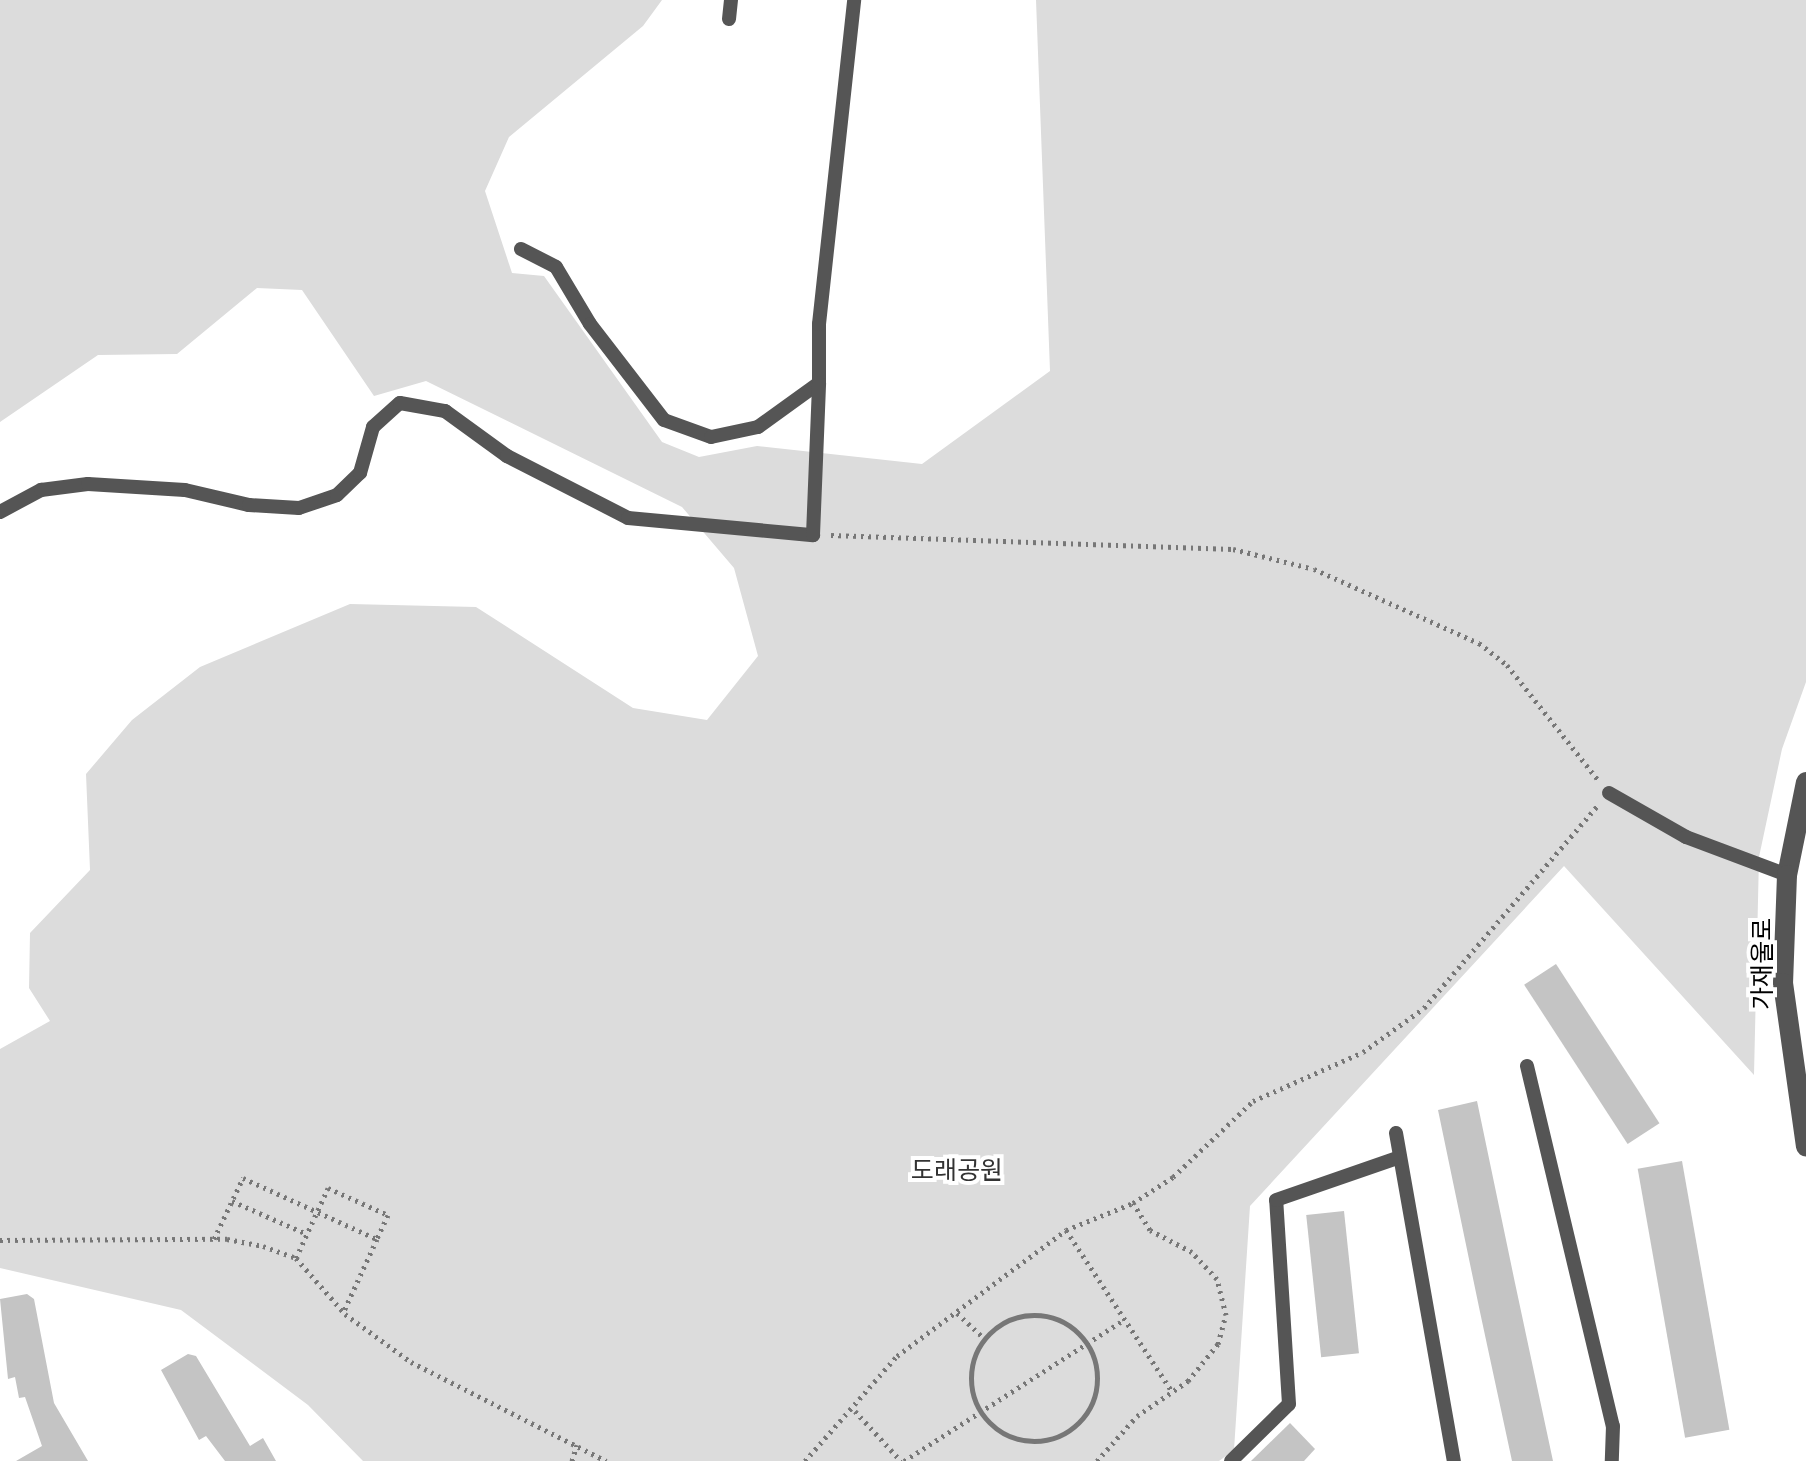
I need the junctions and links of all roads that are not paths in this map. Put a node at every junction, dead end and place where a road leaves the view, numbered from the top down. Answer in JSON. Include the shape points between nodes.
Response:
{"nodes":[{"id":1,"x":731,"y":0,"type":"edge"},
{"id":2,"x":854,"y":0,"type":"edge"},
{"id":3,"x":729,"y":18,"type":"dead end"},
{"id":4,"x":521,"y":249,"type":"dead end"},
{"id":5,"x":820,"y":382,"type":"junction"},
{"id":6,"x":0,"y":512,"type":"edge"},
{"id":7,"x":1806,"y":782,"type":"edge"},
{"id":8,"x":1608,"y":793,"type":"road end"},
{"id":9,"x":1787,"y":876,"type":"junction"},
{"id":10,"x":1527,"y":1066,"type":"dead end"},
{"id":11,"x":1396,"y":1134,"type":"dead end"},
{"id":12,"x":1806,"y":1146,"type":"edge"},
{"id":13,"x":1400,"y":1157,"type":"junction"},
{"id":14,"x":1231,"y":1461,"type":"edge"},
{"id":15,"x":1454,"y":1461,"type":"edge"},
{"id":16,"x":1612,"y":1461,"type":"edge"}],
"edges":[{"from":1,"to":3,"type":"lane"},
{"from":2,"to":5,"type":"lane","via":[[819,324]]},
{"from":4,"to":5,"type":"lane","via":[[556,267],[664,420],[710,437],[758,427]]},
{"from":5,"to":6,"type":"lane","via":[[813,535],[628,518],[506,456],[444,410],[400,402],[373,426],[360,473],[337,495],[300,508],[88,484],[42,490]]},
{"from":7,"to":9,"type":"street","name":"가재울로"},
{"from":8,"to":9,"type":"lane","via":[[1686,837]]},
{"from":9,"to":12,"type":"street","name":"가재울로","via":[[1783,983]]},
{"from":10,"to":16,"type":"lane","via":[[1613,1426]]},
{"from":11,"to":13,"type":"lane"},
{"from":13,"to":14,"type":"lane","via":[[1276,1200],[1289,1404]]},
{"from":13,"to":15,"type":"lane"}]}
